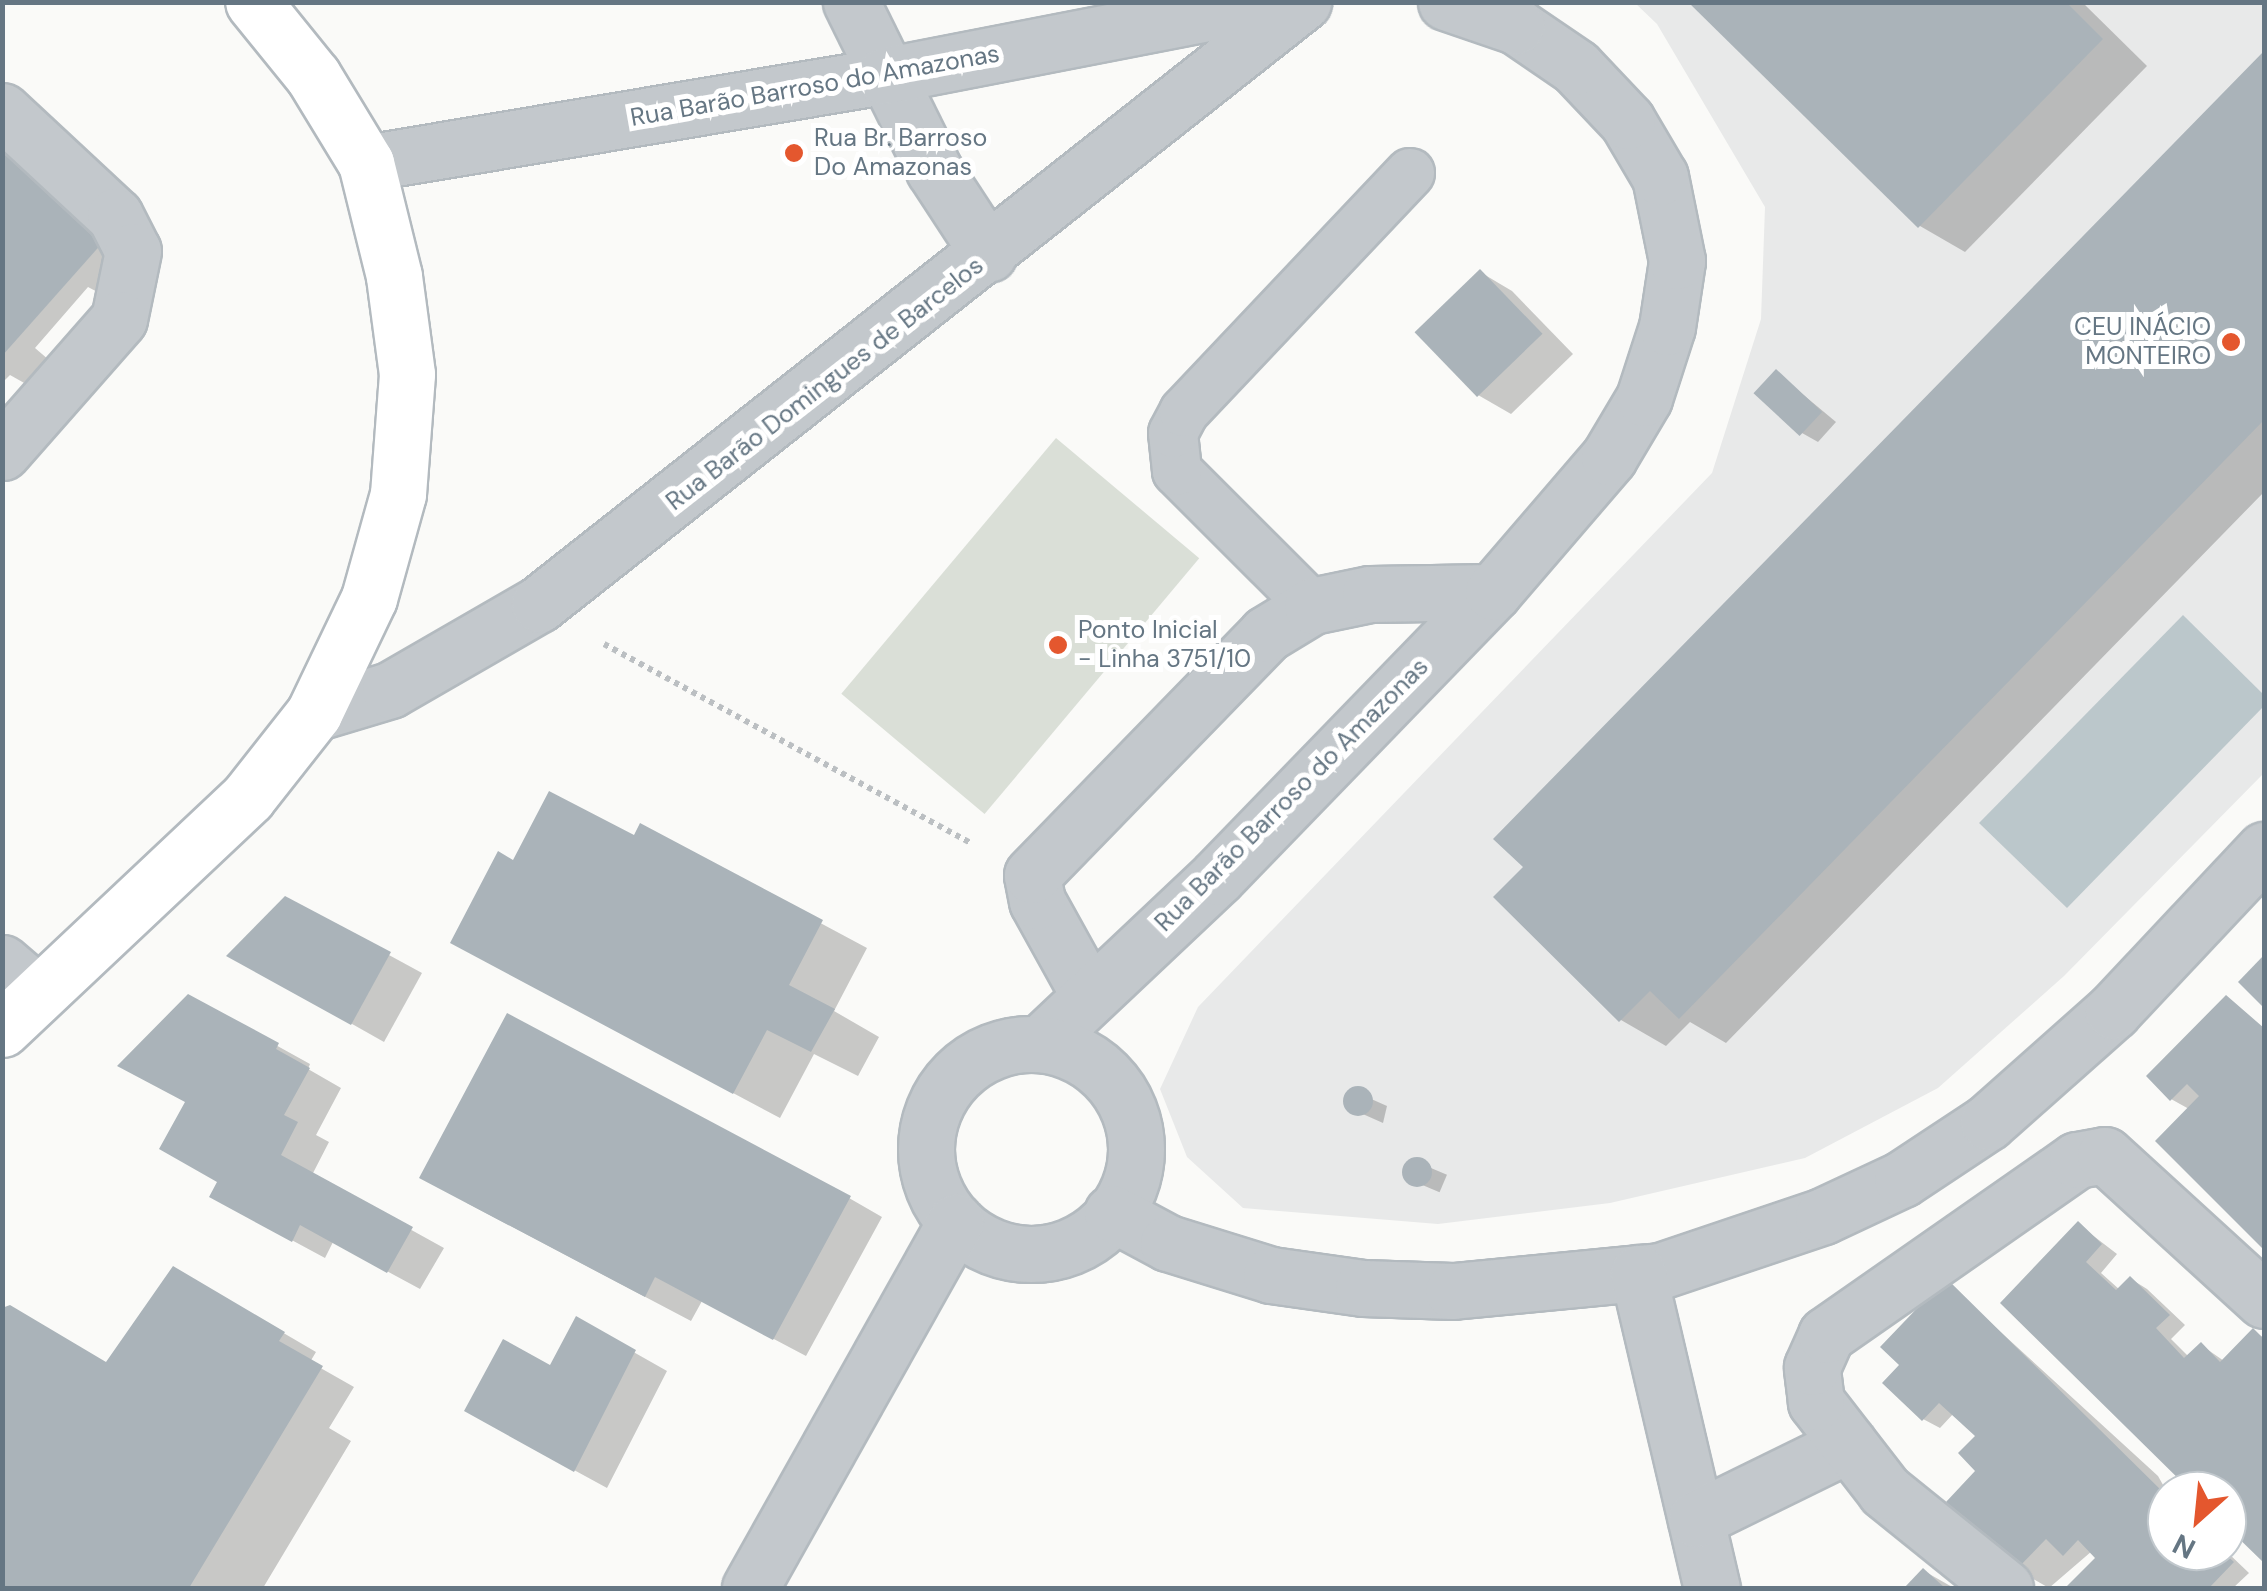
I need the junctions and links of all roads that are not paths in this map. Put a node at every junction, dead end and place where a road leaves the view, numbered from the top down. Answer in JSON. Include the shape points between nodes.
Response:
{"nodes":[{"id":1,"x":253,"y":2,"type":"edge"},
{"id":2,"x":850,"y":2,"type":"edge"},
{"id":3,"x":1264,"y":2,"type":"edge"},
{"id":4,"x":1303,"y":2,"type":"edge"},
{"id":5,"x":1446,"y":2,"type":"edge"},
{"id":6,"x":883,"y":76,"type":"junction"},
{"id":7,"x":2,"y":112,"type":"edge"},
{"id":8,"x":366,"y":163,"type":"junction"},
{"id":9,"x":1410,"y":174,"type":"dead end"},
{"id":10,"x":990,"y":254,"type":"junction"},
{"id":11,"x":2,"y":452,"type":"edge"},
{"id":12,"x":1493,"y":592,"type":"junction"},
{"id":13,"x":1312,"y":606,"type":"junction"},
{"id":14,"x":314,"y":713,"type":"junction"},
{"id":15,"x":2264,"y":850,"type":"edge"},
{"id":16,"x":14,"y":995,"type":"edge"},
{"id":17,"x":1089,"y":995,"type":"junction"},
{"id":18,"x":1040,"y":1044,"type":"junction"},
{"id":19,"x":1112,"y":1213,"type":"junction"},
{"id":20,"x":955,"y":1222,"type":"junction"},
{"id":21,"x":1638,"y":1274,"type":"junction"},
{"id":22,"x":2264,"y":1300,"type":"edge"},
{"id":23,"x":1849,"y":1444,"type":"junction"},
{"id":24,"x":1696,"y":1520,"type":"junction"},
{"id":25,"x":750,"y":1588,"type":"edge"},
{"id":26,"x":1712,"y":1588,"type":"edge"},
{"id":27,"x":2006,"y":1588,"type":"edge"}],
"edges":[{"from":1,"to":8,"type":"street","via":[[313,76]]},
{"from":2,"to":6,"type":"street"},
{"from":3,"to":6,"type":"street","name":"Rua Barão Barroso do Amazonas"},
{"from":4,"to":10,"type":"street","name":"Rua Barão Domingues de Barcelos"},
{"from":5,"to":12,"type":"street","name":"Rua Barão Barroso do Amazonas","via":[[1516,26],[1576,66],[1627,121],[1660,177],[1676,261],[1667,326],[1644,398],[1609,456]]},
{"from":6,"to":8,"type":"street","name":"Rua Barão Barroso do Amazonas"},
{"from":6,"to":10,"type":"street"},
{"from":7,"to":11,"type":"street","via":[[115,216],[132,250],[131,284],[118,319]]},
{"from":8,"to":14,"type":"street","via":[[394,276],[407,374],[398,494],[369,598]]},
{"from":9,"to":13,"type":"lane","via":[[1184,412],[1173,433],[1177,471]]},
{"from":10,"to":14,"type":"street","name":"Rua Barão Domingues de Barcelos","via":[[539,604],[390,690]]},
{"from":12,"to":13,"type":"street","via":[[1370,594]]},
{"from":12,"to":17,"type":"street","name":"Rua Barão Barroso do Amazonas","via":[[1217,877]]},
{"from":13,"to":17,"type":"street","via":[[1266,634],[1032,875],[1037,901]]},
{"from":14,"to":16,"type":"street","via":[[248,797]]},
{"from":15,"to":21,"type":"street","via":[[2113,1011],[1988,1122],[1902,1179],[1823,1216]]},
{"from":17,"to":18,"type":"street","name":"Rua Barão Barroso do Amazonas"},
{"from":18,"to":19,"type":"street","via":[[1093,1064],[1129,1109],[1135,1157],[1130,1183]]},
{"from":18,"to":20,"type":"street","via":[[984,1054],[938,1100],[928,1127],[927,1161]]},
{"from":19,"to":20,"type":"street","via":[[1086,1238],[1040,1254],[1009,1252]]},
{"from":19,"to":21,"type":"street","via":[[1168,1243],[1271,1274],[1363,1288],[1453,1290]]},
{"from":20,"to":25,"type":"street"},
{"from":21,"to":24,"type":"street"},
{"from":22,"to":23,"type":"street","via":[[2105,1155],[2077,1160],[1826,1334],[1812,1367],[1816,1402]]},
{"from":23,"to":24,"type":"street"},
{"from":23,"to":27,"type":"street","via":[[1885,1491]]},
{"from":24,"to":26,"type":"street"}]}
